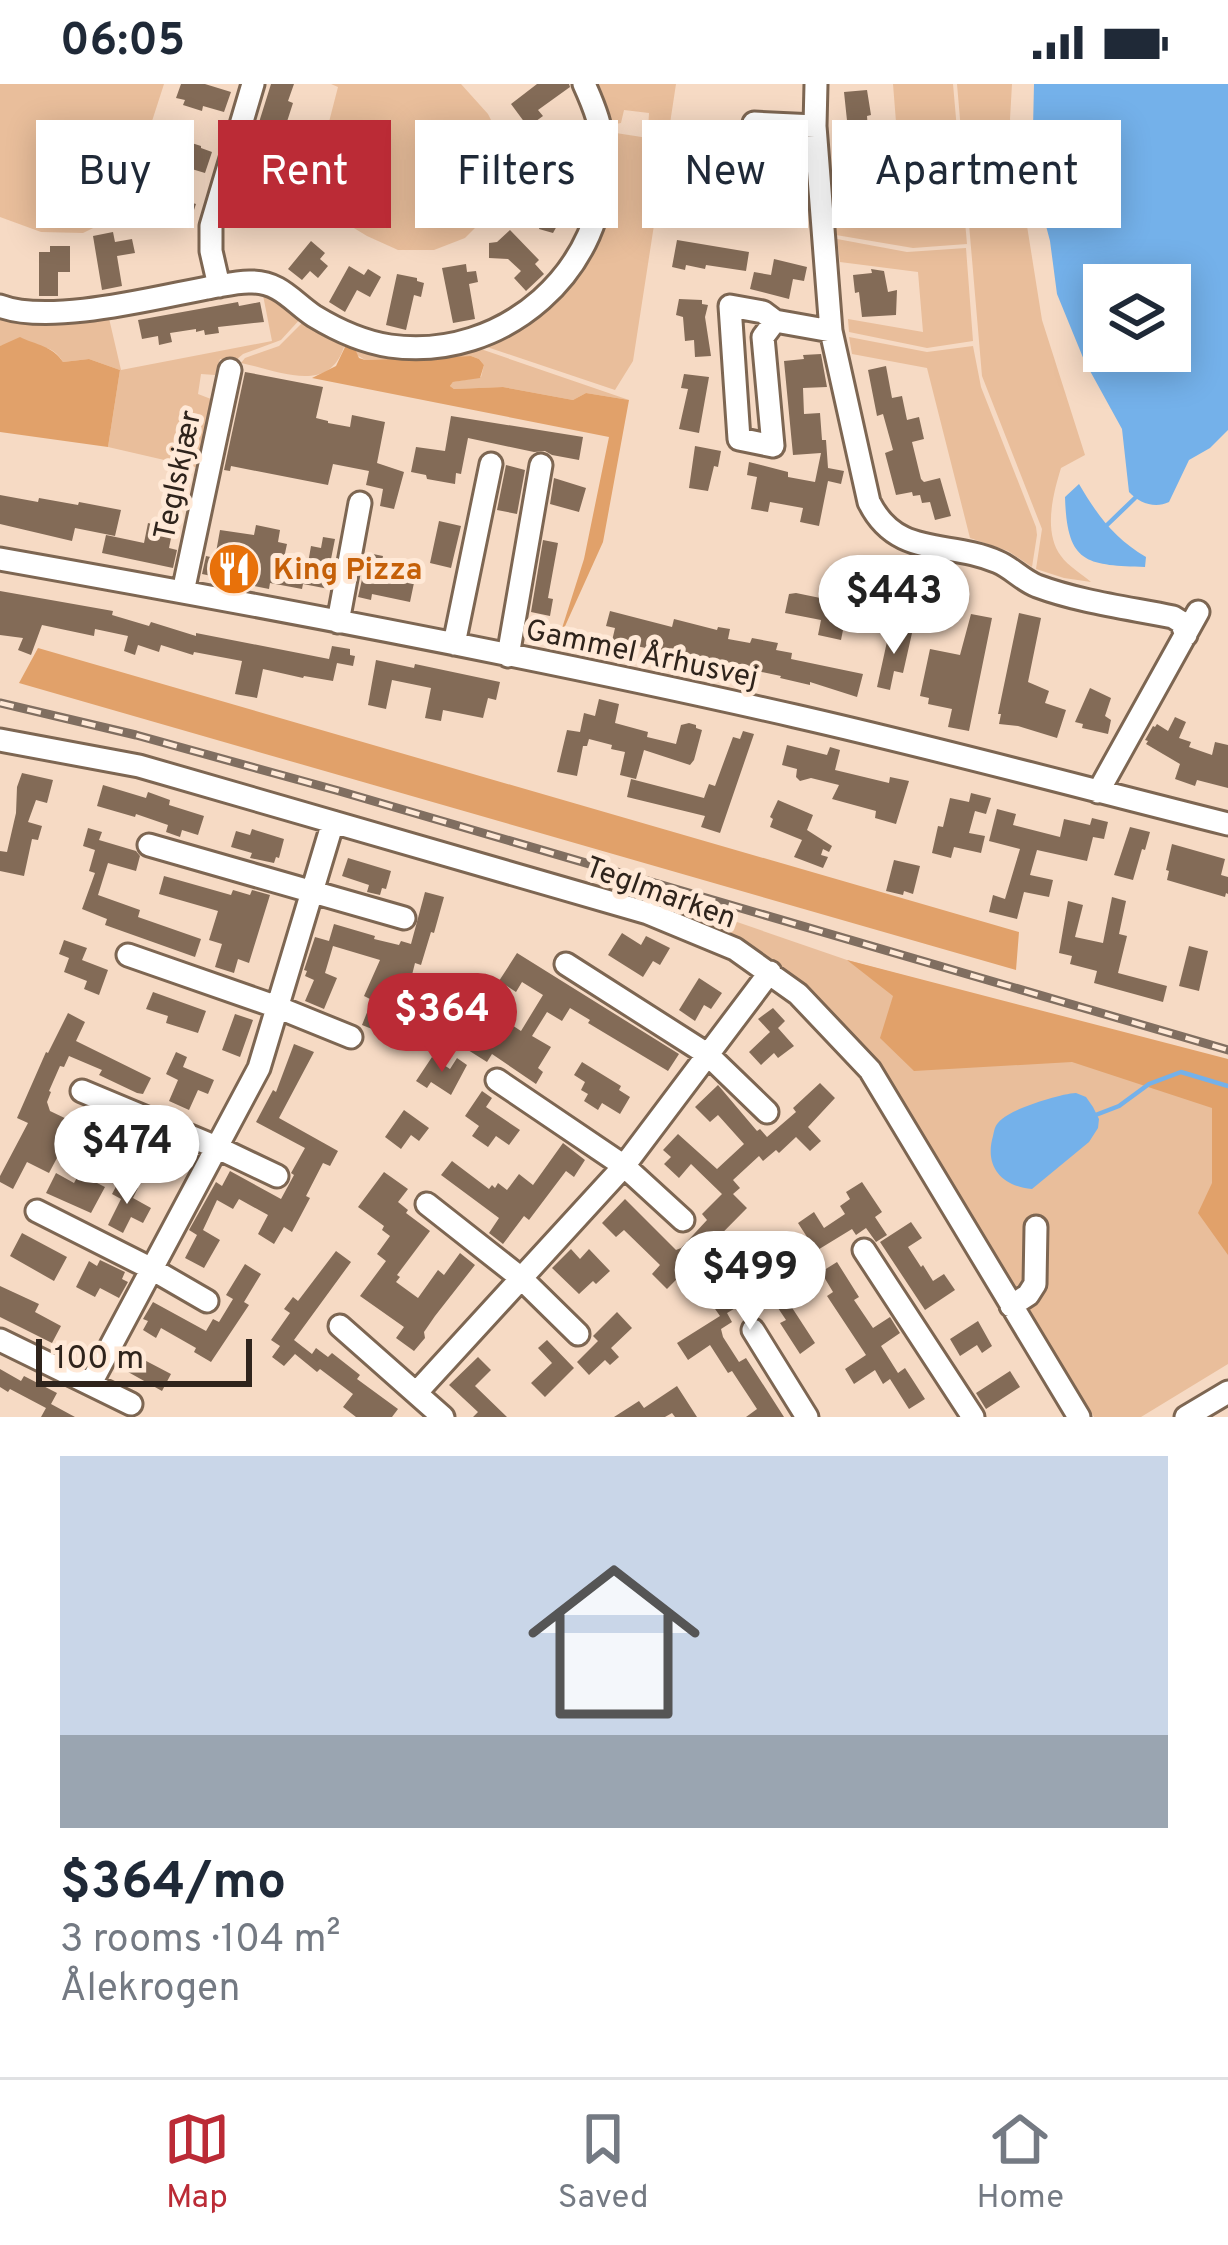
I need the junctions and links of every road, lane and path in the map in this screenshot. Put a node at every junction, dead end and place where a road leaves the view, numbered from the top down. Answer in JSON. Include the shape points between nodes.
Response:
{"nodes":[{"id":1,"x":253,"y":84,"type":"edge"},
{"id":2,"x":584,"y":84,"type":"edge"},
{"id":3,"x":816,"y":84,"type":"edge"},
{"id":4,"x":808,"y":126,"type":"edge"},
{"id":5,"x":815,"y":126,"type":"junction"},
{"id":6,"x":219,"y":286,"type":"junction"},
{"id":7,"x":0,"y":307,"type":"edge"},
{"id":8,"x":775,"y":321,"type":"junction"},
{"id":9,"x":831,"y":331,"type":"junction"},
{"id":10,"x":230,"y":370,"type":"dead end"},
{"id":11,"x":491,"y":464,"type":"dead end"},
{"id":12,"x":541,"y":465,"type":"dead end"},
{"id":13,"x":361,"y":503,"type":"dead end"},
{"id":14,"x":0,"y":559,"type":"edge"},
{"id":15,"x":183,"y":592,"type":"junction"},
{"id":16,"x":1198,"y":612,"type":"dead end"},
{"id":17,"x":338,"y":622,"type":"junction"},
{"id":18,"x":1186,"y":634,"type":"junction"},
{"id":19,"x":454,"y":644,"type":"junction"},
{"id":20,"x":508,"y":656,"type":"junction"},
{"id":21,"x":0,"y":740,"type":"edge"},
{"id":22,"x":1098,"y":792,"type":"junction"},
{"id":23,"x":333,"y":822,"type":"junction"},
{"id":24,"x":1228,"y":824,"type":"edge"},
{"id":25,"x":149,"y":845,"type":"dead end"},
{"id":26,"x":312,"y":891,"type":"junction"},
{"id":27,"x":404,"y":919,"type":"dead end"},
{"id":28,"x":128,"y":955,"type":"dead end"},
{"id":29,"x":566,"y":964,"type":"dead end"},
{"id":30,"x":770,"y":972,"type":"junction"},
{"id":31,"x":277,"y":1007,"type":"junction"},
{"id":32,"x":351,"y":1037,"type":"dead end"},
{"id":33,"x":707,"y":1054,"type":"junction"},
{"id":34,"x":497,"y":1080,"type":"dead end"},
{"id":35,"x":82,"y":1090,"type":"dead end"},
{"id":36,"x":766,"y":1112,"type":"dead end"},
{"id":37,"x":216,"y":1147,"type":"junction"},
{"id":38,"x":624,"y":1166,"type":"junction"},
{"id":39,"x":278,"y":1176,"type":"dead end"},
{"id":40,"x":427,"y":1204,"type":"dead end"},
{"id":41,"x":37,"y":1211,"type":"dead end"},
{"id":42,"x":683,"y":1220,"type":"dead end"},
{"id":43,"x":1036,"y":1227,"type":"dead end"},
{"id":44,"x":864,"y":1250,"type":"dead end"},
{"id":45,"x":150,"y":1268,"type":"junction"},
{"id":46,"x":521,"y":1278,"type":"junction"},
{"id":47,"x":207,"y":1301,"type":"dead end"},
{"id":48,"x":1010,"y":1306,"type":"junction"},
{"id":49,"x":340,"y":1326,"type":"dead end"},
{"id":50,"x":752,"y":1330,"type":"dead end"},
{"id":51,"x":578,"y":1334,"type":"dead end"},
{"id":52,"x":0,"y":1340,"type":"edge"},
{"id":53,"x":91,"y":1383,"type":"junction"},
{"id":54,"x":417,"y":1392,"type":"junction"},
{"id":55,"x":1228,"y":1392,"type":"edge"},
{"id":56,"x":130,"y":1404,"type":"dead end"},
{"id":57,"x":443,"y":1417,"type":"edge"},
{"id":58,"x":807,"y":1417,"type":"edge"},
{"id":59,"x":973,"y":1417,"type":"edge"},
{"id":60,"x":1078,"y":1417,"type":"edge"},
{"id":61,"x":1186,"y":1417,"type":"edge"}],
"edges":[{"from":1,"to":6,"type":"street","via":[[212,226]]},
{"from":2,"to":6,"type":"street","via":[[604,153],[594,220],[558,286],[502,329],[434,348],[392,346],[333,327],[268,285]]},
{"from":3,"to":5,"type":"street"},
{"from":4,"to":5,"type":"street"},
{"from":5,"to":9,"type":"street"},
{"from":6,"to":7,"type":"street","via":[[73,311]]},
{"from":8,"to":8,"type":"street","via":[[730,306],[739,440],[773,446],[764,337]]},
{"from":8,"to":9,"type":"street"},
{"from":9,"to":18,"type":"street","via":[[869,502],[891,532],[997,561],[1041,588],[1173,617]]},
{"from":10,"to":15,"type":"street","name":"Teglskjær"},
{"from":11,"to":19,"type":"street"},
{"from":12,"to":20,"type":"street"},
{"from":13,"to":17,"type":"street"},
{"from":14,"to":15,"type":"street","name":"Gammel Århusvej"},
{"from":15,"to":17,"type":"street","name":"Gammel Århusvej"},
{"from":16,"to":18,"type":"street"},
{"from":17,"to":19,"type":"street","name":"Gammel Århusvej"},
{"from":18,"to":22,"type":"street"},
{"from":19,"to":20,"type":"street","name":"Gammel Århusvej"},
{"from":20,"to":22,"type":"street","name":"Gammel Århusvej","via":[[792,715]]},
{"from":21,"to":23,"type":"street","name":"Teglmarken","via":[[139,766]]},
{"from":22,"to":24,"type":"street","name":"Gammel Århusvej"},
{"from":23,"to":26,"type":"street"},
{"from":23,"to":30,"type":"street","name":"Teglmarken","via":[[648,913]]},
{"from":25,"to":26,"type":"street"},
{"from":26,"to":27,"type":"street"},
{"from":26,"to":31,"type":"street"},
{"from":28,"to":31,"type":"street"},
{"from":29,"to":33,"type":"street"},
{"from":30,"to":33,"type":"street"},
{"from":30,"to":48,"type":"street","name":"Teglmarken","via":[[870,1070]]},
{"from":31,"to":32,"type":"street"},
{"from":31,"to":37,"type":"street","via":[[259,1068]]},
{"from":33,"to":36,"type":"street"},
{"from":33,"to":38,"type":"street"},
{"from":34,"to":38,"type":"street"},
{"from":35,"to":37,"type":"street"},
{"from":37,"to":39,"type":"street"},
{"from":37,"to":45,"type":"street"},
{"from":38,"to":42,"type":"street"},
{"from":38,"to":46,"type":"street"},
{"from":40,"to":46,"type":"street"},
{"from":41,"to":45,"type":"street"},
{"from":43,"to":48,"type":"street","via":[[1035,1284]]},
{"from":44,"to":59,"type":"street"},
{"from":45,"to":47,"type":"street"},
{"from":45,"to":53,"type":"street"},
{"from":46,"to":51,"type":"street"},
{"from":46,"to":54,"type":"street"},
{"from":48,"to":60,"type":"street","name":"Teglmarken"},
{"from":49,"to":54,"type":"street"},
{"from":50,"to":58,"type":"street"},
{"from":52,"to":53,"type":"street"},
{"from":53,"to":56,"type":"street"},
{"from":54,"to":57,"type":"street"},
{"from":55,"to":61,"type":"street"}]}
